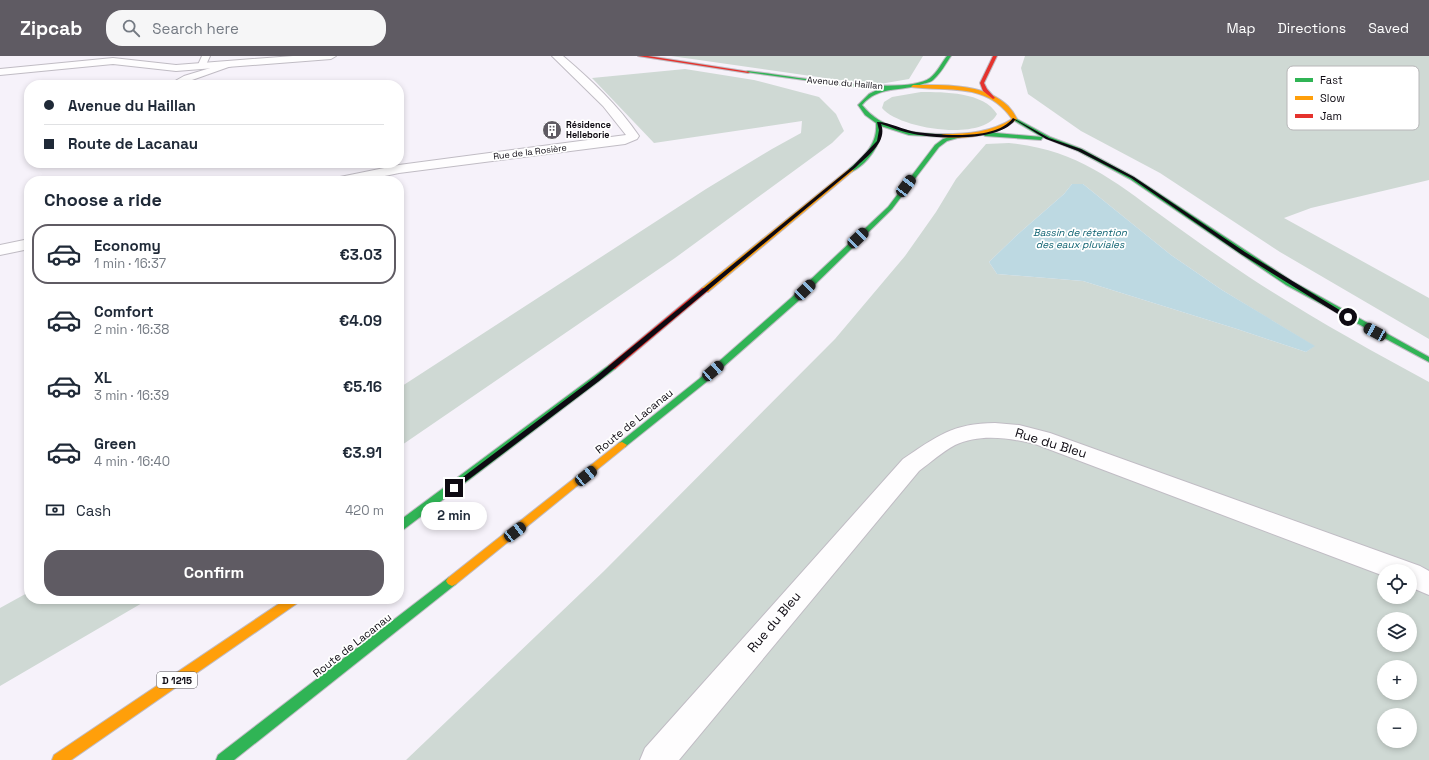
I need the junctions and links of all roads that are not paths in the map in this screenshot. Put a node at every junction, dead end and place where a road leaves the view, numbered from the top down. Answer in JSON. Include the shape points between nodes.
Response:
{"nodes":[{"id":1,"x":206,"y":56,"type":"edge"},
{"id":2,"x":331,"y":56,"type":"edge"},
{"id":3,"x":557,"y":56,"type":"edge"},
{"id":4,"x":640,"y":56,"type":"edge"},
{"id":5,"x":949,"y":56,"type":"edge"},
{"id":6,"x":995,"y":56,"type":"edge"},
{"id":7,"x":233,"y":64,"type":"junction"},
{"id":8,"x":201,"y":67,"type":"junction"},
{"id":9,"x":0,"y":72,"type":"edge"},
{"id":10,"x":792,"y":78,"type":"junction"},
{"id":11,"x":182,"y":80,"type":"edge"},
{"id":12,"x":913,"y":86,"type":"junction"},
{"id":13,"x":897,"y":87,"type":"junction"},
{"id":14,"x":993,"y":98,"type":"junction"},
{"id":15,"x":860,"y":105,"type":"junction"},
{"id":16,"x":1015,"y":119,"type":"junction"},
{"id":17,"x":878,"y":122,"type":"junction"},
{"id":18,"x":984,"y":134,"type":"junction"},
{"id":19,"x":959,"y":136,"type":"junction"},
{"id":20,"x":1048,"y":138,"type":"junction"},
{"id":21,"x":365,"y":176,"type":"edge"},
{"id":22,"x":24,"y":245,"type":"edge"},
{"id":23,"x":0,"y":250,"type":"edge"},
{"id":24,"x":1429,"y":360,"type":"edge"},
{"id":25,"x":404,"y":524,"type":"edge"},
{"id":26,"x":1382,"y":564,"type":"edge"},
{"id":27,"x":1417,"y":578,"type":"edge"},
{"id":28,"x":1429,"y":584,"type":"edge"},
{"id":29,"x":288,"y":604,"type":"edge"},
{"id":30,"x":59,"y":760,"type":"edge"},
{"id":31,"x":223,"y":760,"type":"edge"},
{"id":32,"x":657,"y":760,"type":"edge"}],
"edges":[{"from":1,"to":8,"type":"lane"},
{"from":2,"to":7,"type":"street"},
{"from":3,"to":21,"type":"street","name":"Rue de la Rosière","via":[[590,87],[633,136],[625,140],[399,169]]},
{"from":4,"to":10,"type":"main road","name":"Avenue du Haillan"},
{"from":5,"to":12,"type":"main road","via":[[932,79]]},
{"from":6,"to":14,"type":"main road","via":[[982,83]]},
{"from":7,"to":8,"type":"street"},
{"from":7,"to":11,"type":"lane"},
{"from":8,"to":9,"type":"street","via":[[160,67],[112,61]]},
{"from":10,"to":13,"type":"main road","name":"Avenue du Haillan"},
{"from":10,"to":15,"type":"main road","name":"Avenue du Haillan","via":[[850,96]]},
{"from":12,"to":13,"type":"main road"},
{"from":12,"to":14,"type":"main road","via":[[956,88]]},
{"from":13,"to":15,"type":"main road","via":[[871,94],[863,99]]},
{"from":14,"to":16,"type":"main road","via":[[1006,104]]},
{"from":15,"to":17,"type":"main road","name":"Avenue du Haillan","via":[[865,114]]},
{"from":16,"to":18,"type":"main road","via":[[1000,130]]},
{"from":16,"to":20,"type":"main road"},
{"from":17,"to":19,"type":"main road","via":[[914,133]]},
{"from":17,"to":25,"type":"main road","via":[[881,130],[879,142],[849,171],[597,379]]},
{"from":18,"to":19,"type":"main road"},
{"from":18,"to":20,"type":"main road"},
{"from":19,"to":31,"type":"main road","name":"Route de Lacanau","via":[[945,140],[937,146],[890,208],[794,300],[702,381],[539,513]]},
{"from":20,"to":24,"type":"main road","via":[[1080,150],[1126,174],[1289,282]]},
{"from":22,"to":23,"type":"street"},
{"from":26,"to":32,"type":"street","name":"Rue du Bleu","via":[[1042,438],[1012,431],[976,431],[949,439],[910,465]]},
{"from":27,"to":28,"type":"street"},
{"from":29,"to":30,"type":"main road","number":"D 1215"}]}
